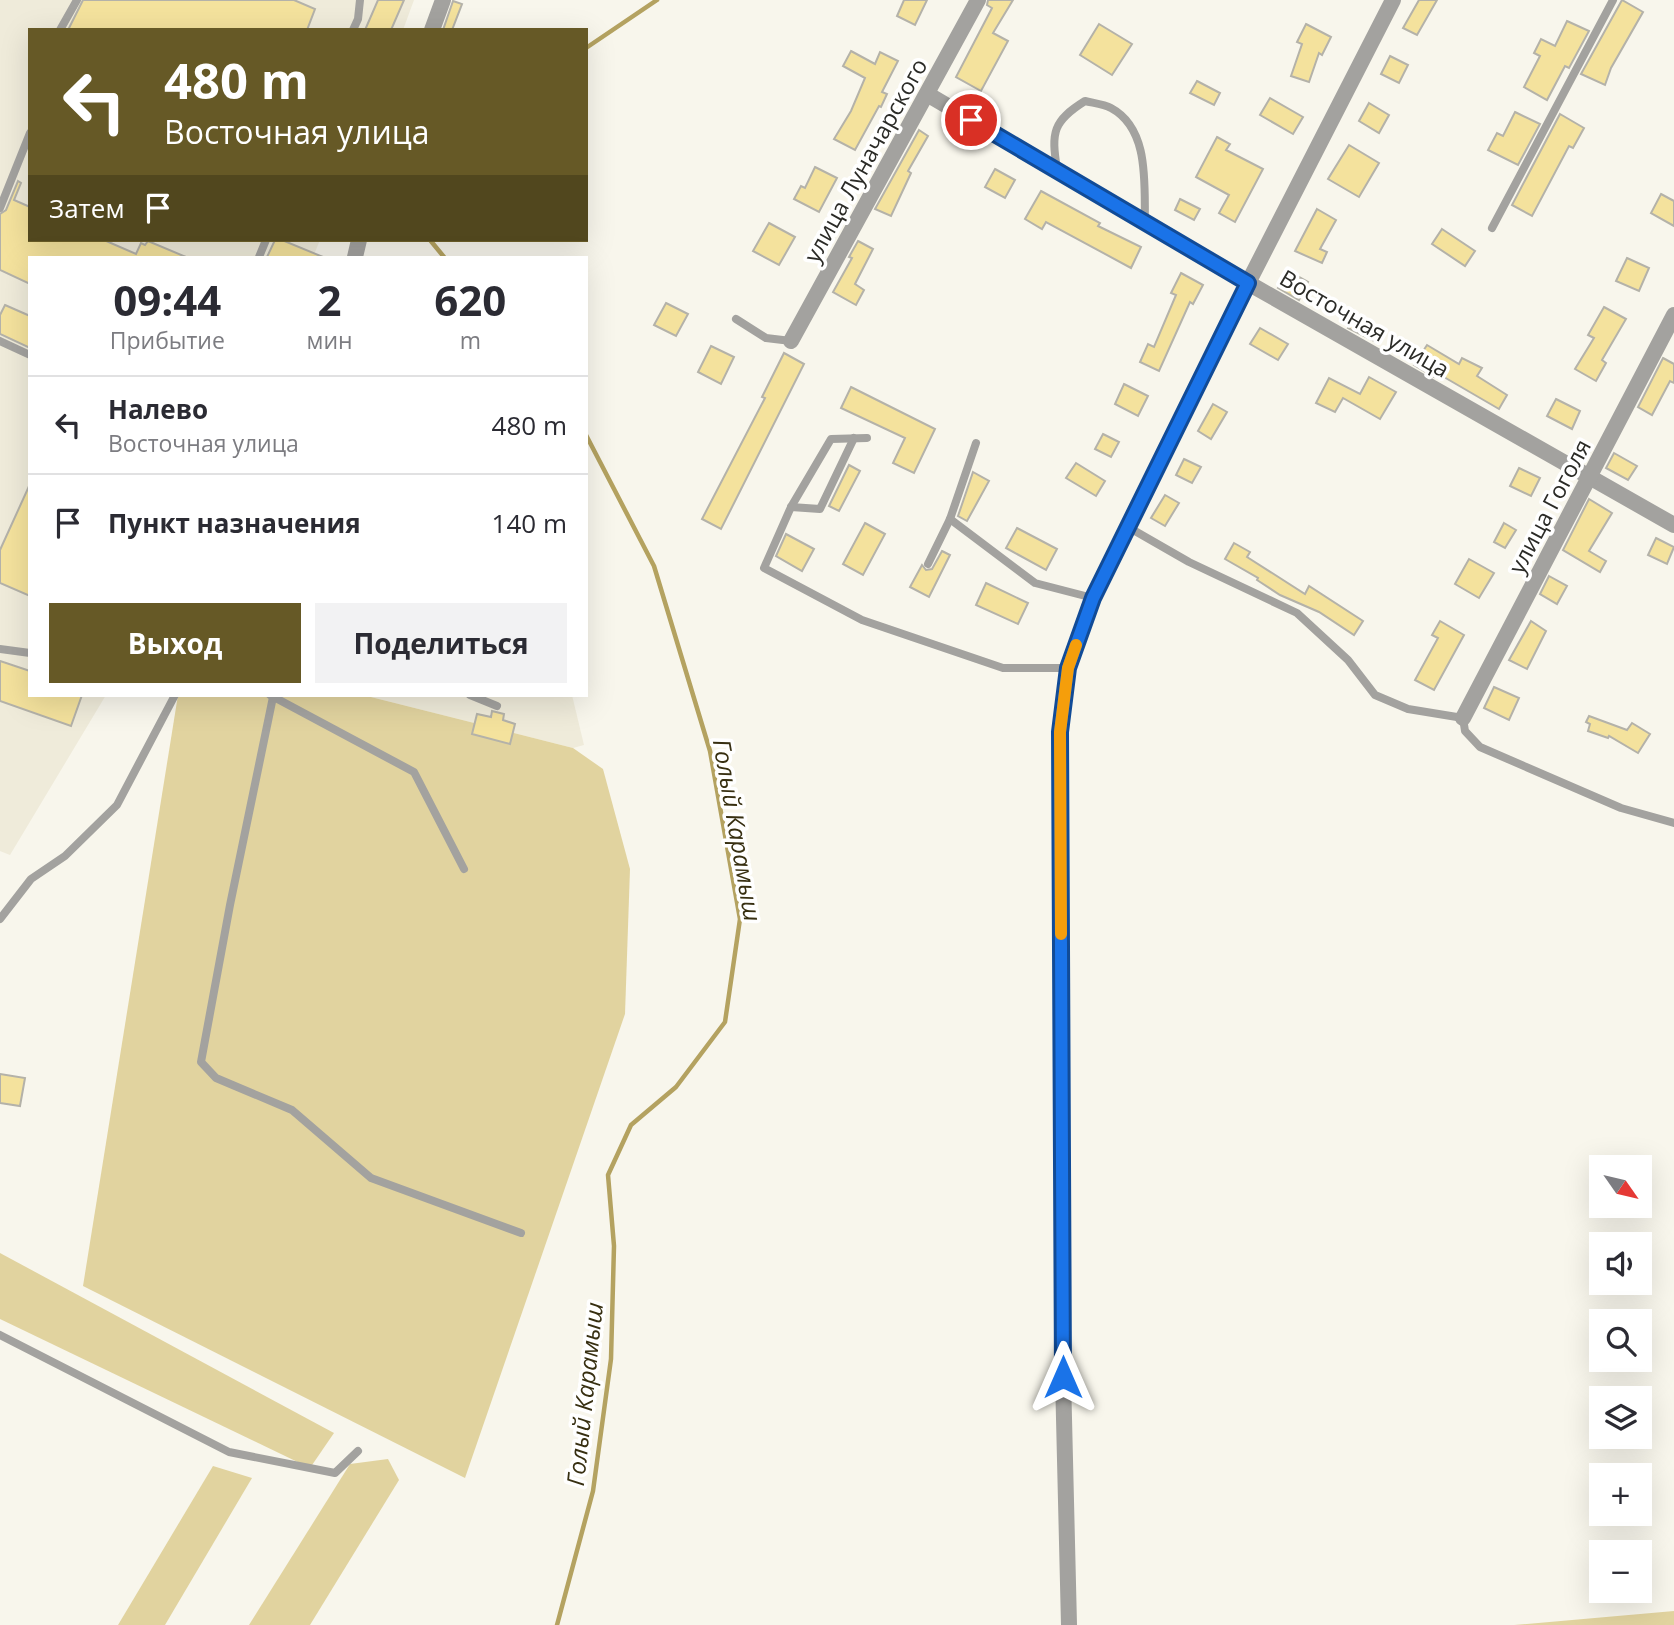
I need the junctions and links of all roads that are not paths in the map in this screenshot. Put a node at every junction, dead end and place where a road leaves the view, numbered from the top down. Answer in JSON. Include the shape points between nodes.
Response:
{"nodes":[{"id":1,"x":77,"y":0,"type":"edge"},
{"id":2,"x":360,"y":0,"type":"edge"},
{"id":3,"x":443,"y":0,"type":"edge"},
{"id":4,"x":978,"y":0,"type":"edge"},
{"id":5,"x":1393,"y":0,"type":"edge"},
{"id":6,"x":1613,"y":0,"type":"edge"},
{"id":7,"x":62,"y":28,"type":"edge"},
{"id":8,"x":354,"y":28,"type":"edge"},
{"id":9,"x":433,"y":28,"type":"edge"},
{"id":10,"x":927,"y":94,"type":"junction"},
{"id":11,"x":28,"y":138,"type":"edge"},
{"id":12,"x":1057,"y":171,"type":"junction"},
{"id":13,"x":0,"y":208,"type":"edge"},
{"id":14,"x":1146,"y":222,"type":"junction"},
{"id":15,"x":1492,"y":228,"type":"dead end"},
{"id":16,"x":1248,"y":283,"type":"junction"},
{"id":17,"x":1674,"y":315,"type":"edge"},
{"id":18,"x":736,"y":318,"type":"dead end"},
{"id":19,"x":0,"y":341,"type":"edge"},
{"id":20,"x":792,"y":341,"type":"joint"},
{"id":21,"x":28,"y":354,"type":"edge"},
{"id":22,"x":854,"y":438,"type":"junction"},
{"id":23,"x":867,"y":438,"type":"dead end"},
{"id":24,"x":976,"y":443,"type":"dead end"},
{"id":25,"x":1590,"y":477,"type":"junction"},
{"id":26,"x":791,"y":508,"type":"junction"},
{"id":27,"x":950,"y":519,"type":"junction"},
{"id":28,"x":1674,"y":525,"type":"edge"},
{"id":29,"x":1128,"y":527,"type":"junction"},
{"id":30,"x":928,"y":564,"type":"dead end"},
{"id":31,"x":1093,"y":598,"type":"junction"},
{"id":32,"x":0,"y":649,"type":"edge"},
{"id":33,"x":28,"y":653,"type":"edge"},
{"id":34,"x":1068,"y":668,"type":"junction"},
{"id":35,"x":174,"y":697,"type":"edge"},
{"id":36,"x":272,"y":697,"type":"edge"},
{"id":37,"x":274,"y":697,"type":"edge"},
{"id":38,"x":475,"y":697,"type":"edge"},
{"id":39,"x":497,"y":706,"type":"dead end"},
{"id":40,"x":1463,"y":718,"type":"junction"},
{"id":41,"x":1674,"y":823,"type":"edge"},
{"id":42,"x":464,"y":869,"type":"dead end"},
{"id":43,"x":0,"y":919,"type":"edge"},
{"id":44,"x":521,"y":1233,"type":"dead end"},
{"id":45,"x":0,"y":1335,"type":"edge"},
{"id":46,"x":358,"y":1451,"type":"dead end"},
{"id":47,"x":1069,"y":1625,"type":"edge"}],
"edges":[{"from":1,"to":7,"type":"lane"},
{"from":2,"to":8,"type":"lane"},
{"from":3,"to":9,"type":"street"},
{"from":4,"to":10,"type":"street","name":"улица Луначарского"},
{"from":5,"to":16,"type":"street"},
{"from":6,"to":15,"type":"lane"},
{"from":10,"to":12,"type":"street","name":"Восточная улица"},
{"from":10,"to":20,"type":"street","name":"улица Луначарского"},
{"from":11,"to":13,"type":"lane"},
{"from":12,"to":14,"type":"street","name":"Восточная улица"},
{"from":12,"to":14,"type":"lane","via":[[1053,141],[1064,115],[1085,101],[1111,108],[1135,129],[1143,166]]},
{"from":14,"to":16,"type":"street","name":"Восточная улица"},
{"from":16,"to":25,"type":"street","name":"Восточная улица"},
{"from":16,"to":29,"type":"street"},
{"from":17,"to":25,"type":"street","name":"улица Гоголя"},
{"from":18,"to":20,"type":"lane","via":[[766,338]]},
{"from":19,"to":21,"type":"lane"},
{"from":22,"to":23,"type":"lane"},
{"from":22,"to":26,"type":"lane","via":[[831,439]]},
{"from":22,"to":26,"type":"lane","via":[[820,509]]},
{"from":24,"to":27,"type":"lane"},
{"from":25,"to":28,"type":"street","name":"Восточная улица"},
{"from":25,"to":40,"type":"street","name":"улица Гоголя"},
{"from":26,"to":34,"type":"lane","via":[[764,568],[862,620],[1003,668]]},
{"from":27,"to":30,"type":"lane"},
{"from":27,"to":31,"type":"lane","via":[[1035,583]]},
{"from":29,"to":31,"type":"street"},
{"from":29,"to":40,"type":"lane","via":[[1189,562],[1297,613],[1348,660],[1375,695],[1408,709]]},
{"from":31,"to":34,"type":"street"},
{"from":32,"to":33,"type":"lane"},
{"from":34,"to":47,"type":"street","via":[[1060,732]]},
{"from":35,"to":43,"type":"lane","via":[[117,805],[65,856],[31,879]]},
{"from":36,"to":44,"type":"lane","via":[[201,1062],[216,1078],[292,1110],[371,1178]]},
{"from":37,"to":42,"type":"lane","via":[[414,772]]},
{"from":38,"to":39,"type":"lane"},
{"from":40,"to":41,"type":"lane","via":[[1465,731],[1480,747],[1621,808]]},
{"from":45,"to":46,"type":"lane","via":[[229,1451],[335,1473]]}]}
